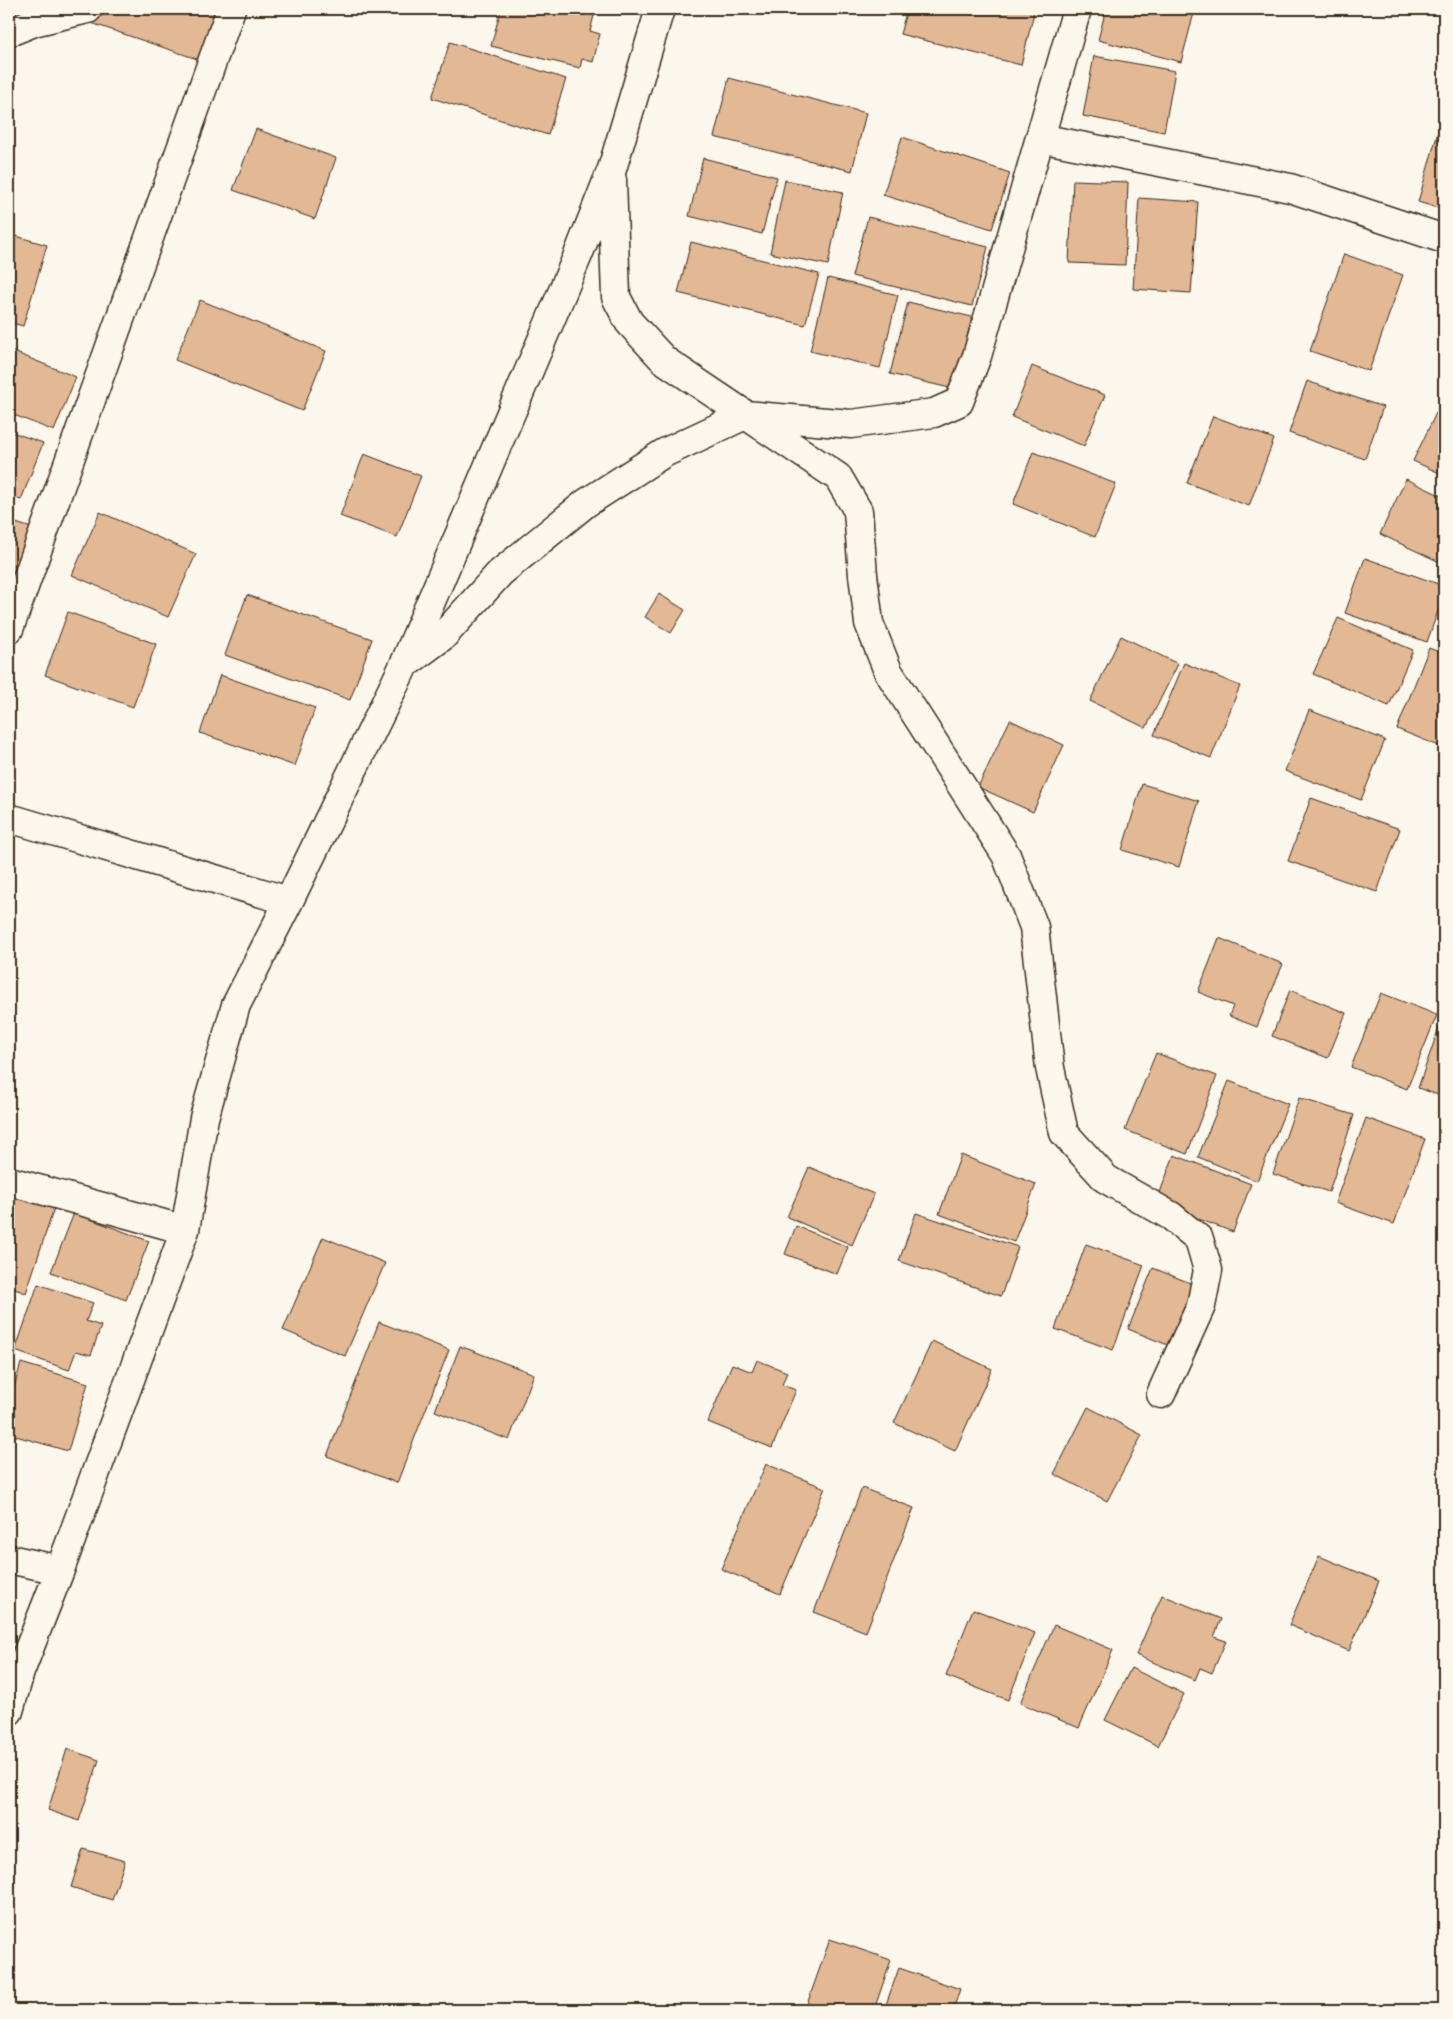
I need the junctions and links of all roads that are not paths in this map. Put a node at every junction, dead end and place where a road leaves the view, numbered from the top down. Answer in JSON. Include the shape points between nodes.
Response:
{"nodes":[{"id":1,"x":88,"y":9,"type":"edge"},
{"id":2,"x":231,"y":9,"type":"edge"},
{"id":3,"x":660,"y":9,"type":"edge"},
{"id":4,"x":1077,"y":9,"type":"edge"},
{"id":5,"x":9,"y":32,"type":"edge"},
{"id":6,"x":1040,"y":138,"type":"junction"},
{"id":7,"x":612,"y":169,"type":"junction"},
{"id":8,"x":1444,"y":239,"type":"edge"},
{"id":9,"x":745,"y":415,"type":"junction"},
{"id":10,"x":9,"y":629,"type":"edge"},
{"id":11,"x":404,"y":665,"type":"junction"},
{"id":12,"x":9,"y":818,"type":"edge"},
{"id":13,"x":289,"y":901,"type":"junction"},
{"id":14,"x":9,"y":1181,"type":"edge"},
{"id":15,"x":185,"y":1230,"type":"junction"},
{"id":16,"x":1160,"y":1394,"type":"dead end"},
{"id":17,"x":9,"y":1559,"type":"edge"},
{"id":18,"x":60,"y":1570,"type":"junction"},
{"id":19,"x":9,"y":1711,"type":"edge"}],
"edges":[{"from":1,"to":5,"type":"street","via":[[34,22]]},
{"from":2,"to":10,"type":"street"},
{"from":3,"to":7,"type":"street"},
{"from":4,"to":6,"type":"street"},
{"from":6,"to":8,"type":"street","via":[[1290,188]]},
{"from":6,"to":9,"type":"street","via":[[977,356],[959,402],[934,413],[851,424]]},
{"from":7,"to":9,"type":"street","via":[[616,297],[629,322],[664,360]]},
{"from":7,"to":11,"type":"street"},
{"from":9,"to":11,"type":"street","via":[[664,453],[586,503],[500,573],[443,636]]},
{"from":9,"to":16,"type":"street","via":[[838,477],[858,512],[869,623],[888,671],[1006,855],[1034,927],[1050,1068],[1064,1133],[1106,1179],[1171,1216],[1199,1238],[1208,1270],[1201,1306]]},
{"from":11,"to":13,"type":"street"},
{"from":12,"to":13,"type":"street"},
{"from":13,"to":15,"type":"street","via":[[236,1005],[204,1118]]},
{"from":14,"to":15,"type":"street"},
{"from":15,"to":18,"type":"street"},
{"from":17,"to":18,"type":"street"},
{"from":18,"to":19,"type":"street","via":[[20,1672]]}]}
